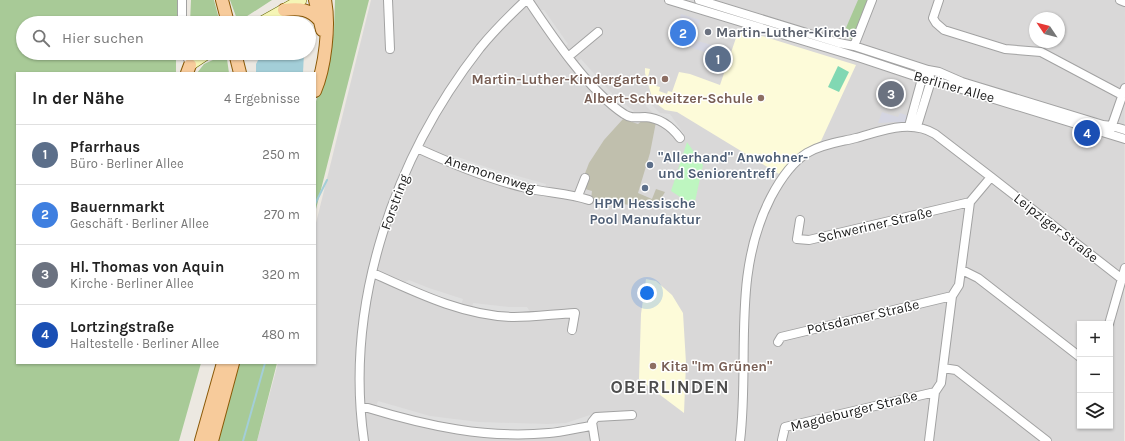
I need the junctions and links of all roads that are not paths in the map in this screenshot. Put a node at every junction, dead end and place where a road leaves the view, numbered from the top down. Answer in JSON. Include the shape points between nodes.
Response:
{"nodes":[{"id":1,"x":182,"y":0,"type":"edge"},
{"id":2,"x":222,"y":0,"type":"edge"},
{"id":3,"x":301,"y":0,"type":"edge"},
{"id":4,"x":315,"y":0,"type":"edge"},
{"id":5,"x":326,"y":0,"type":"edge"},
{"id":6,"x":388,"y":0,"type":"edge"},
{"id":7,"x":527,"y":0,"type":"edge"},
{"id":8,"x":669,"y":0,"type":"edge"},
{"id":9,"x":699,"y":0,"type":"edge"},
{"id":10,"x":872,"y":0,"type":"edge"},
{"id":11,"x":939,"y":0,"type":"edge"},
{"id":12,"x":1120,"y":0,"type":"edge"},
{"id":13,"x":1125,"y":2,"type":"edge"},
{"id":14,"x":284,"y":10,"type":"junction"},
{"id":15,"x":182,"y":16,"type":"edge"},
{"id":16,"x":226,"y":16,"type":"edge"},
{"id":17,"x":273,"y":16,"type":"edge"},
{"id":18,"x":316,"y":16,"type":"edge"},
{"id":19,"x":316,"y":16,"type":"edge"},
{"id":20,"x":321,"y":22,"type":"junction"},
{"id":21,"x":598,"y":32,"type":"dead end"},
{"id":22,"x":854,"y":46,"type":"junction"},
{"id":23,"x":324,"y":49,"type":"junction"},
{"id":24,"x":390,"y":49,"type":"dead end"},
{"id":25,"x":568,"y":57,"type":"junction"},
{"id":26,"x":200,"y":60,"type":"edge"},
{"id":27,"x":237,"y":60,"type":"edge"},
{"id":28,"x":189,"y":69,"type":"edge"},
{"id":29,"x":926,"y":70,"type":"junction"},
{"id":30,"x":240,"y":72,"type":"edge"},
{"id":31,"x":922,"y":78,"type":"junction"},
{"id":32,"x":930,"y":81,"type":"junction"},
{"id":33,"x":316,"y":87,"type":"edge"},
{"id":34,"x":1124,"y":91,"type":"edge"},
{"id":35,"x":913,"y":126,"type":"junction"},
{"id":36,"x":1110,"y":130,"type":"junction"},
{"id":37,"x":1125,"y":130,"type":"edge"},
{"id":38,"x":680,"y":138,"type":"dead end"},
{"id":39,"x":1125,"y":138,"type":"edge"},
{"id":40,"x":417,"y":148,"type":"junction"},
{"id":41,"x":991,"y":177,"type":"junction"},
{"id":42,"x":585,"y":178,"type":"dead end"},
{"id":43,"x":578,"y":196,"type":"junction"},
{"id":44,"x":589,"y":200,"type":"dead end"},
{"id":45,"x":970,"y":202,"type":"junction"},
{"id":46,"x":800,"y":220,"type":"dead end"},
{"id":47,"x":1125,"y":268,"type":"edge"},
{"id":48,"x":962,"y":270,"type":"junction"},
{"id":49,"x":373,"y":274,"type":"junction"},
{"id":50,"x":1122,"y":279,"type":"junction"},
{"id":51,"x":952,"y":296,"type":"junction"},
{"id":52,"x":1110,"y":321,"type":"edge"},
{"id":53,"x":572,"y":330,"type":"dead end"},
{"id":54,"x":778,"y":342,"type":"dead end"},
{"id":55,"x":1077,"y":355,"type":"edge"},
{"id":56,"x":223,"y":364,"type":"edge"},
{"id":57,"x":233,"y":364,"type":"edge"},
{"id":58,"x":943,"y":368,"type":"junction"},
{"id":59,"x":935,"y":392,"type":"junction"},
{"id":60,"x":361,"y":408,"type":"junction"},
{"id":61,"x":632,"y":415,"type":"dead end"},
{"id":62,"x":591,"y":426,"type":"junction"},
{"id":63,"x":782,"y":440,"type":"dead end"},
{"id":64,"x":201,"y":441,"type":"edge"},
{"id":65,"x":212,"y":441,"type":"edge"},
{"id":66,"x":364,"y":441,"type":"edge"},
{"id":67,"x":595,"y":441,"type":"edge"},
{"id":68,"x":740,"y":441,"type":"edge"},
{"id":69,"x":929,"y":441,"type":"edge"},
{"id":70,"x":1047,"y":441,"type":"edge"}],
"edges":[{"from":1,"to":15,"type":"street"},
{"from":2,"to":16,"type":"main road"},
{"from":3,"to":14,"type":"main road"},
{"from":4,"to":20,"type":"main road"},
{"from":5,"to":23,"type":"main road"},
{"from":6,"to":24,"type":"street"},
{"from":7,"to":25,"type":"street"},
{"from":7,"to":40,"type":"street","name":"Forstring","via":[[490,36],[466,67],[437,110]]},
{"from":8,"to":31,"type":"street","name":"Berliner Allee"},
{"from":9,"to":22,"type":"street","name":"Berliner Allee"},
{"from":10,"to":22,"type":"street"},
{"from":11,"to":34,"type":"street","via":[[933,18],[944,30],[1005,49],[1041,52]]},
{"from":12,"to":13,"type":"street"},
{"from":14,"to":17,"type":"main road"},
{"from":14,"to":18,"type":"main road","via":[[307,10]]},
{"from":19,"to":20,"type":"main road"},
{"from":20,"to":23,"type":"main road"},
{"from":21,"to":25,"type":"street"},
{"from":22,"to":29,"type":"street","name":"Berliner Allee"},
{"from":23,"to":33,"type":"main road"},
{"from":25,"to":38,"type":"street","via":[[601,94],[626,116],[659,120],[673,129]]},
{"from":26,"to":28,"type":"main road"},
{"from":27,"to":30,"type":"main road"},
{"from":29,"to":31,"type":"street"},
{"from":29,"to":32,"type":"street"},
{"from":29,"to":36,"type":"street","name":"Berliner Allee","via":[[1103,125]]},
{"from":31,"to":32,"type":"street","name":"Berliner Allee"},
{"from":31,"to":35,"type":"street"},
{"from":32,"to":35,"type":"street"},
{"from":32,"to":36,"type":"street","name":"Berliner Allee"},
{"from":34,"to":36,"type":"street"},
{"from":35,"to":41,"type":"street","name":"Leipziger Straße","via":[[935,134]]},
{"from":35,"to":68,"type":"street","via":[[814,150],[793,165],[774,190],[758,226],[746,275]]},
{"from":36,"to":37,"type":"street","name":"Berliner Allee"},
{"from":36,"to":39,"type":"street","name":"Berliner Allee"},
{"from":40,"to":43,"type":"street","name":"Anemonenweg","via":[[499,180],[548,193]]},
{"from":40,"to":49,"type":"street","name":"Forstring","via":[[394,202]]},
{"from":41,"to":45,"type":"street"},
{"from":41,"to":50,"type":"street","name":"Leipziger Straße"},
{"from":42,"to":43,"type":"street"},
{"from":43,"to":44,"type":"street","name":"Anemonenweg"},
{"from":45,"to":46,"type":"street","name":"Schweriner Straße","via":[[809,240],[798,239]]},
{"from":45,"to":48,"type":"street"},
{"from":47,"to":50,"type":"street"},
{"from":48,"to":51,"type":"street","via":[[960,285]]},
{"from":48,"to":55,"type":"street","via":[[978,278]]},
{"from":49,"to":53,"type":"street","via":[[434,300],[490,314],[513,317],[575,313]]},
{"from":49,"to":60,"type":"street","name":"Forstring","via":[[362,335]]},
{"from":50,"to":52,"type":"street"},
{"from":51,"to":54,"type":"street","name":"Potsdamer Straße","via":[[781,337]]},
{"from":51,"to":58,"type":"street"},
{"from":56,"to":64,"type":"main road"},
{"from":57,"to":65,"type":"main road"},
{"from":58,"to":59,"type":"street","via":[[941,383]]},
{"from":58,"to":70,"type":"street","via":[[956,370]]},
{"from":59,"to":63,"type":"street","name":"Magdeburger Straße","via":[[785,427]]},
{"from":59,"to":69,"type":"street"},
{"from":60,"to":62,"type":"street","via":[[442,427],[479,432],[541,434]]},
{"from":60,"to":66,"type":"street","name":"Forstring"},
{"from":61,"to":62,"type":"street","via":[[596,417]]},
{"from":62,"to":67,"type":"street"}]}
